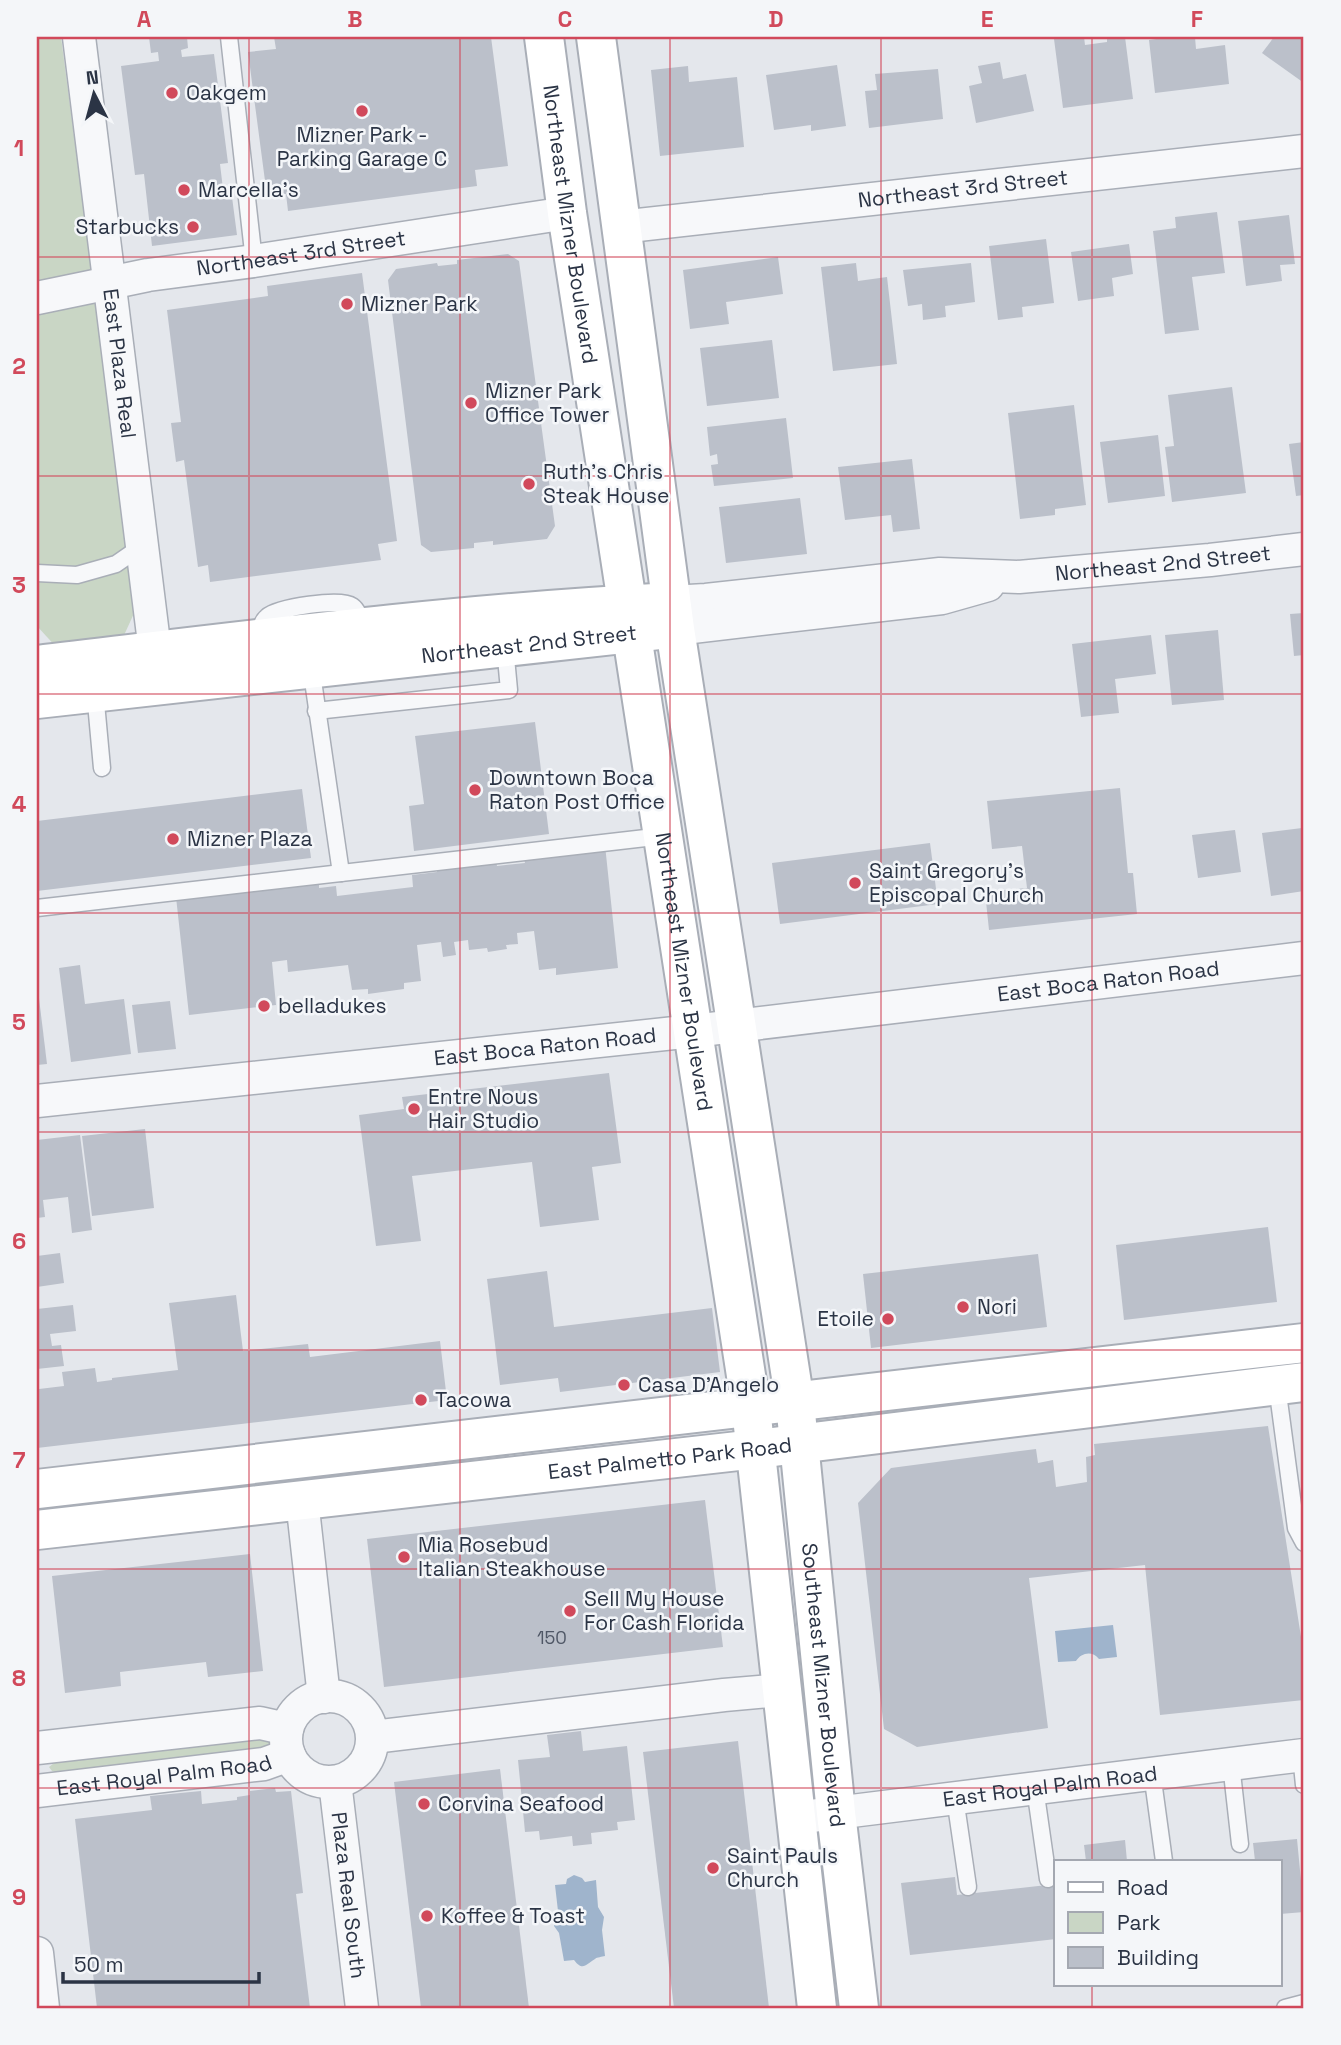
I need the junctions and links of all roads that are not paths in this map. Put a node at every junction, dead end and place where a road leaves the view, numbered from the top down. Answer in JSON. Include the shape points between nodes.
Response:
{"nodes":[{"id":1,"x":79,"y":37,"type":"edge"},
{"id":2,"x":229,"y":37,"type":"edge"},
{"id":3,"x":544,"y":37,"type":"edge"},
{"id":4,"x":596,"y":37,"type":"edge"},
{"id":5,"x":1304,"y":151,"type":"edge"},
{"id":6,"x":567,"y":213,"type":"junction"},
{"id":7,"x":620,"y":227,"type":"junction"},
{"id":8,"x":254,"y":261,"type":"junction"},
{"id":9,"x":110,"y":284,"type":"junction"},
{"id":10,"x":37,"y":298,"type":"edge"},
{"id":11,"x":142,"y":546,"type":"junction"},
{"id":12,"x":1304,"y":549,"type":"edge"},
{"id":13,"x":37,"y":573,"type":"edge"},
{"id":14,"x":673,"y":615,"type":"junction"},
{"id":15,"x":630,"y":618,"type":"junction"},
{"id":16,"x":364,"y":645,"type":"junction"},
{"id":17,"x":505,"y":647,"type":"junction"},
{"id":18,"x":156,"y":651,"type":"junction"},
{"id":19,"x":309,"y":651,"type":"junction"},
{"id":20,"x":262,"y":656,"type":"junction"},
{"id":21,"x":93,"y":676,"type":"junction"},
{"id":22,"x":39,"y":687,"type":"edge"},
{"id":23,"x":141,"y":688,"type":"junction"},
{"id":24,"x":316,"y":711,"type":"junction"},
{"id":25,"x":102,"y":768,"type":"dead end"},
{"id":26,"x":663,"y":836,"type":"junction"},
{"id":27,"x":341,"y":873,"type":"junction"},
{"id":28,"x":37,"y":908,"type":"edge"},
{"id":29,"x":1304,"y":958,"type":"edge"},
{"id":30,"x":736,"y":1026,"type":"junction"},
{"id":31,"x":693,"y":1031,"type":"junction"},
{"id":32,"x":37,"y":1101,"type":"edge"},
{"id":33,"x":1304,"y":1343,"type":"edge"},
{"id":34,"x":1291,"y":1384,"type":"edge"},
{"id":35,"x":794,"y":1403,"type":"junction"},
{"id":36,"x":751,"y":1408,"type":"junction"},
{"id":37,"x":799,"y":1443,"type":"junction"},
{"id":38,"x":756,"y":1449,"type":"junction"},
{"id":39,"x":37,"y":1489,"type":"edge"},
{"id":40,"x":302,"y":1500,"type":"junction"},
{"id":41,"x":37,"y":1530,"type":"edge"},
{"id":42,"x":1304,"y":1544,"type":"edge"},
{"id":43,"x":781,"y":1690,"type":"junction"},
{"id":44,"x":324,"y":1697,"type":"junction"},
{"id":45,"x":373,"y":1737,"type":"junction"},
{"id":46,"x":288,"y":1742,"type":"junction"},
{"id":47,"x":37,"y":1748,"type":"edge"},
{"id":48,"x":1231,"y":1764,"type":"junction"},
{"id":49,"x":1303,"y":1765,"type":"edge"},
{"id":50,"x":1152,"y":1773,"type":"junction"},
{"id":51,"x":335,"y":1782,"type":"junction"},
{"id":52,"x":1035,"y":1788,"type":"junction"},
{"id":53,"x":37,"y":1791,"type":"edge"},
{"id":54,"x":955,"y":1798,"type":"junction"},
{"id":55,"x":836,"y":1813,"type":"junction"},
{"id":56,"x":795,"y":1818,"type":"junction"},
{"id":57,"x":1240,"y":1844,"type":"dead end"},
{"id":58,"x":1164,"y":1860,"type":"edge"},
{"id":59,"x":1048,"y":1879,"type":"dead end"},
{"id":60,"x":968,"y":1887,"type":"dead end"},
{"id":61,"x":37,"y":1953,"type":"edge"},
{"id":62,"x":1304,"y":2003,"type":"edge"},
{"id":63,"x":43,"y":2008,"type":"edge"},
{"id":64,"x":362,"y":2008,"type":"edge"},
{"id":65,"x":817,"y":2008,"type":"edge"},
{"id":66,"x":859,"y":2008,"type":"edge"},
{"id":67,"x":1285,"y":2008,"type":"edge"}],
"edges":[{"from":1,"to":9,"type":"street","name":"East Plaza Real"},
{"from":2,"to":8,"type":"lane"},
{"from":3,"to":6,"type":"main road","name":"Northeast Mizner Boulevard"},
{"from":4,"to":7,"type":"main road","name":"Northeast Mizner Boulevard"},
{"from":5,"to":7,"type":"street","name":"Northeast 3rd Street"},
{"from":6,"to":8,"type":"street","name":"Northeast 3rd Street"},
{"from":6,"to":15,"type":"main road","name":"Northeast Mizner Boulevard"},
{"from":7,"to":14,"type":"main road","name":"Northeast Mizner Boulevard"},
{"from":8,"to":9,"type":"street","name":"Northeast 3rd Street"},
{"from":9,"to":10,"type":"street","name":"Northeast 3rd Street"},
{"from":9,"to":11,"type":"street","name":"East Plaza Real"},
{"from":11,"to":13,"type":"lane","via":[[116,564],[77,575]]},
{"from":11,"to":18,"type":"street","name":"East Plaza Real"},
{"from":12,"to":14,"type":"street","name":"Northeast 2nd Street","via":[[1019,577],[942,598],[873,594],[706,600]]},
{"from":14,"to":15,"type":"main road","name":"Northeast 2nd Street"},
{"from":14,"to":30,"type":"main road","name":"Northeast Mizner Boulevard"},
{"from":15,"to":16,"type":"main road","name":"Northeast 2nd Street"},
{"from":15,"to":17,"type":"main road","name":"Northeast 2nd Street"},
{"from":15,"to":26,"type":"main road","name":"Northeast Mizner Boulevard"},
{"from":16,"to":17,"type":"main road","name":"Northeast 2nd Street"},
{"from":16,"to":19,"type":"main road","name":"Northeast 2nd Street"},
{"from":16,"to":20,"type":"lane","via":[[359,614],[352,606],[306,606],[267,617],[261,626]]},
{"from":17,"to":24,"type":"lane","via":[[509,690]]},
{"from":18,"to":20,"type":"main road","name":"Northeast 2nd Street"},
{"from":18,"to":21,"type":"main road","name":"Northeast 2nd Street"},
{"from":18,"to":23,"type":"street","name":"East Plaza Real"},
{"from":19,"to":20,"type":"main road","name":"Northeast 2nd Street"},
{"from":19,"to":24,"type":"lane"},
{"from":20,"to":23,"type":"main road","name":"Northeast 2nd Street"},
{"from":21,"to":22,"type":"main road","name":"Northeast 2nd Street"},
{"from":21,"to":23,"type":"main road","name":"Northeast 2nd Street"},
{"from":21,"to":25,"type":"lane"},
{"from":24,"to":27,"type":"lane"},
{"from":26,"to":27,"type":"lane"},
{"from":26,"to":31,"type":"main road","name":"Northeast Mizner Boulevard"},
{"from":27,"to":28,"type":"lane"},
{"from":29,"to":30,"type":"street","name":"East Boca Raton Road"},
{"from":30,"to":31,"type":"street","name":"East Boca Raton Road"},
{"from":30,"to":35,"type":"main road","name":"Northeast Mizner Boulevard"},
{"from":31,"to":32,"type":"street","name":"East Boca Raton Road"},
{"from":31,"to":36,"type":"main road","name":"Northeast Mizner Boulevard"},
{"from":33,"to":35,"type":"main road","name":"East Palmetto Park Road"},
{"from":34,"to":37,"type":"main road","name":"East Palmetto Park Road"},
{"from":34,"to":42,"type":"lane","via":[[1296,1528]]},
{"from":35,"to":36,"type":"main road","name":"East Palmetto Park Road"},
{"from":35,"to":37,"type":"main road","name":"Southeast Mizner Boulevard"},
{"from":36,"to":38,"type":"main road","name":"Southeast Mizner Boulevard"},
{"from":36,"to":39,"type":"main road","name":"East Palmetto Park Road"},
{"from":37,"to":38,"type":"main road","name":"East Palmetto Park Road"},
{"from":37,"to":55,"type":"main road","name":"Southeast Mizner Boulevard"},
{"from":38,"to":40,"type":"main road","name":"East Palmetto Park Road"},
{"from":38,"to":43,"type":"main road","name":"Southeast Mizner Boulevard"},
{"from":40,"to":41,"type":"main road","name":"East Palmetto Park Road"},
{"from":40,"to":44,"type":"street"},
{"from":43,"to":45,"type":"street"},
{"from":43,"to":56,"type":"main road","name":"Southeast Mizner Boulevard"},
{"from":44,"to":45,"type":"street","via":[[338,1697],[362,1711]]},
{"from":44,"to":46,"type":"street","via":[[300,1707],[292,1717]]},
{"from":45,"to":51,"type":"street","via":[[358,1772]]},
{"from":46,"to":47,"type":"street","name":"East Royal Palm Road","via":[[260,1723]]},
{"from":46,"to":51,"type":"street","via":[[296,1768],[321,1782]]},
{"from":46,"to":53,"type":"street","name":"East Royal Palm Road","via":[[264,1764]]},
{"from":48,"to":49,"type":"street","name":"East Royal Palm Road"},
{"from":48,"to":50,"type":"street","name":"East Royal Palm Road"},
{"from":48,"to":57,"type":"lane"},
{"from":50,"to":52,"type":"street","name":"East Royal Palm Road"},
{"from":50,"to":58,"type":"lane"},
{"from":51,"to":64,"type":"street","name":"Plaza Real South"},
{"from":52,"to":54,"type":"street","name":"East Royal Palm Road"},
{"from":52,"to":59,"type":"lane"},
{"from":54,"to":55,"type":"street","name":"East Royal Palm Road"},
{"from":54,"to":60,"type":"lane"},
{"from":55,"to":56,"type":"street","name":"East Royal Palm Road"},
{"from":55,"to":66,"type":"main road","name":"Southeast Mizner Boulevard"},
{"from":56,"to":65,"type":"main road","name":"Southeast Mizner Boulevard"},
{"from":61,"to":63,"type":"street"},
{"from":62,"to":67,"type":"lane"}]}
